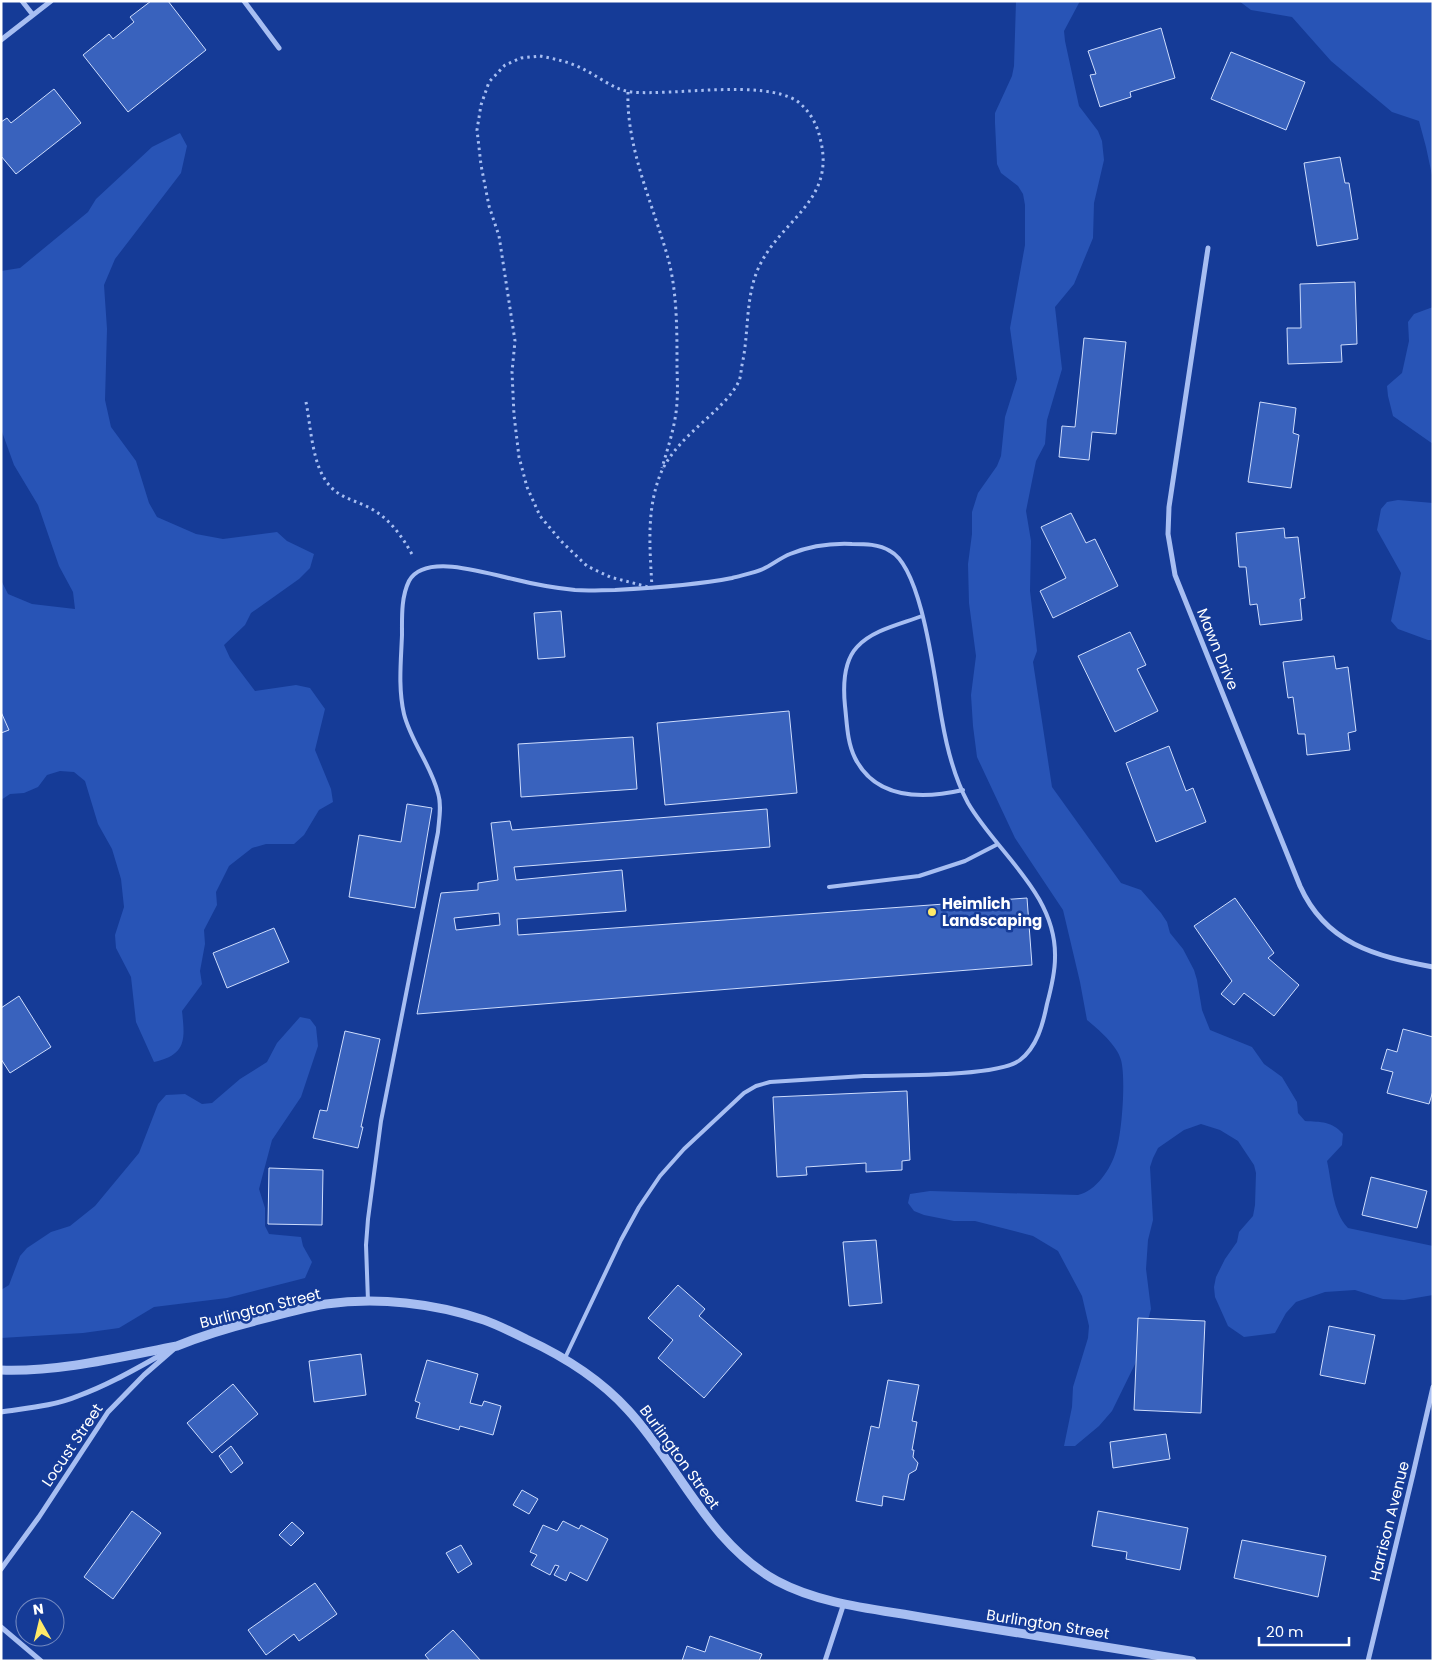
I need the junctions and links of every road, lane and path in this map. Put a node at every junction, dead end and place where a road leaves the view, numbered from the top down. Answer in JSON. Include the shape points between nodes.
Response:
{"nodes":[{"id":1,"x":22,"y":1,"type":"edge"},
{"id":2,"x":51,"y":1,"type":"edge"},
{"id":3,"x":244,"y":1,"type":"edge"},
{"id":4,"x":33,"y":16,"type":"junction"},
{"id":5,"x":1,"y":40,"type":"edge"},
{"id":6,"x":279,"y":48,"type":"dead end"},
{"id":7,"x":628,"y":92,"type":"junction"},
{"id":8,"x":1208,"y":248,"type":"dead end"},
{"id":9,"x":306,"y":402,"type":"dead end"},
{"id":10,"x":661,"y":473,"type":"junction"},
{"id":11,"x":420,"y":570,"type":"junction"},
{"id":12,"x":652,"y":588,"type":"junction"},
{"id":13,"x":922,"y":616,"type":"junction"},
{"id":14,"x":963,"y":790,"type":"junction"},
{"id":15,"x":998,"y":844,"type":"junction"},
{"id":16,"x":829,"y":886,"type":"dead end"},
{"id":17,"x":1433,"y":967,"type":"edge"},
{"id":18,"x":368,"y":1302,"type":"junction"},
{"id":19,"x":177,"y":1346,"type":"junction"},
{"id":20,"x":565,"y":1358,"type":"junction"},
{"id":21,"x":1,"y":1370,"type":"edge"},
{"id":22,"x":1433,"y":1387,"type":"edge"},
{"id":23,"x":1,"y":1412,"type":"edge"},
{"id":24,"x":1,"y":1569,"type":"edge"},
{"id":25,"x":844,"y":1603,"type":"junction"},
{"id":26,"x":1,"y":1627,"type":"edge"},
{"id":27,"x":1188,"y":1660,"type":"edge"},
{"id":28,"x":42,"y":1661,"type":"edge"},
{"id":29,"x":824,"y":1661,"type":"edge"},
{"id":30,"x":1192,"y":1661,"type":"edge"},
{"id":31,"x":1368,"y":1661,"type":"edge"}],
"edges":[{"from":1,"to":4,"type":"street"},
{"from":2,"to":4,"type":"street"},
{"from":3,"to":6,"type":"street"},
{"from":4,"to":5,"type":"street"},
{"from":7,"to":10,"type":"path","via":[[635,149],[669,261],[674,300],[677,402]]},
{"from":7,"to":10,"type":"path","via":[[740,90],[786,96],[808,112],[818,129],[824,152],[824,170],[817,190],[772,246],[758,269],[750,298],[739,382],[728,398],[676,449]]},
{"from":7,"to":12,"type":"path","via":[[564,61],[540,56],[522,58],[504,65],[489,82],[477,130],[481,165],[510,301],[515,341],[512,372],[514,415],[519,457],[527,487],[540,516],[587,566]]},
{"from":8,"to":17,"type":"street","name":"Mawn Drive","via":[[1169,507],[1168,534],[1175,574],[1308,903],[1332,931],[1356,946]]},
{"from":9,"to":11,"type":"path","via":[[316,456],[330,487],[385,518],[402,536]]},
{"from":10,"to":12,"type":"path","via":[[652,502],[648,533]]},
{"from":11,"to":12,"type":"lane","via":[[443,566],[461,568],[575,590]]},
{"from":11,"to":18,"type":"lane","via":[[409,581],[402,610],[401,696],[410,733],[434,779],[440,806],[438,832],[382,1121],[368,1219]]},
{"from":12,"to":13,"type":"lane","via":[[728,578],[760,570],[786,555],[824,544],[871,544],[888,549],[900,558],[910,575]]},
{"from":13,"to":14,"type":"lane","via":[[946,743]]},
{"from":13,"to":14,"type":"lane","via":[[870,637],[852,654],[844,681],[848,736],[854,757],[865,774],[878,785],[910,795]]},
{"from":14,"to":15,"type":"lane"},
{"from":15,"to":16,"type":"lane","via":[[965,861],[919,876]]},
{"from":15,"to":20,"type":"lane","via":[[1032,887],[1047,914],[1056,954],[1047,1008],[1032,1047],[1018,1062],[983,1070],[770,1082],[744,1093],[660,1176],[621,1240]]},
{"from":18,"to":19,"type":"street","name":"Burlington Street","via":[[326,1304],[273,1316]]},
{"from":18,"to":20,"type":"street","name":"Burlington Street","via":[[426,1306],[476,1318]]},
{"from":19,"to":21,"type":"street","name":"Burlington Street","via":[[46,1369]]},
{"from":19,"to":23,"type":"street","via":[[77,1397]]},
{"from":19,"to":24,"type":"street","name":"Locust Street","via":[[108,1412]]},
{"from":20,"to":25,"type":"street","name":"Burlington Street","via":[[628,1410],[705,1515],[739,1553],[784,1584]]},
{"from":22,"to":31,"type":"street","name":"Harrison Avenue"},
{"from":25,"to":27,"type":"street","name":"Burlington Street"},
{"from":25,"to":29,"type":"street"},
{"from":26,"to":28,"type":"street"},
{"from":27,"to":30,"type":"street","name":"Burlington Street"}]}
